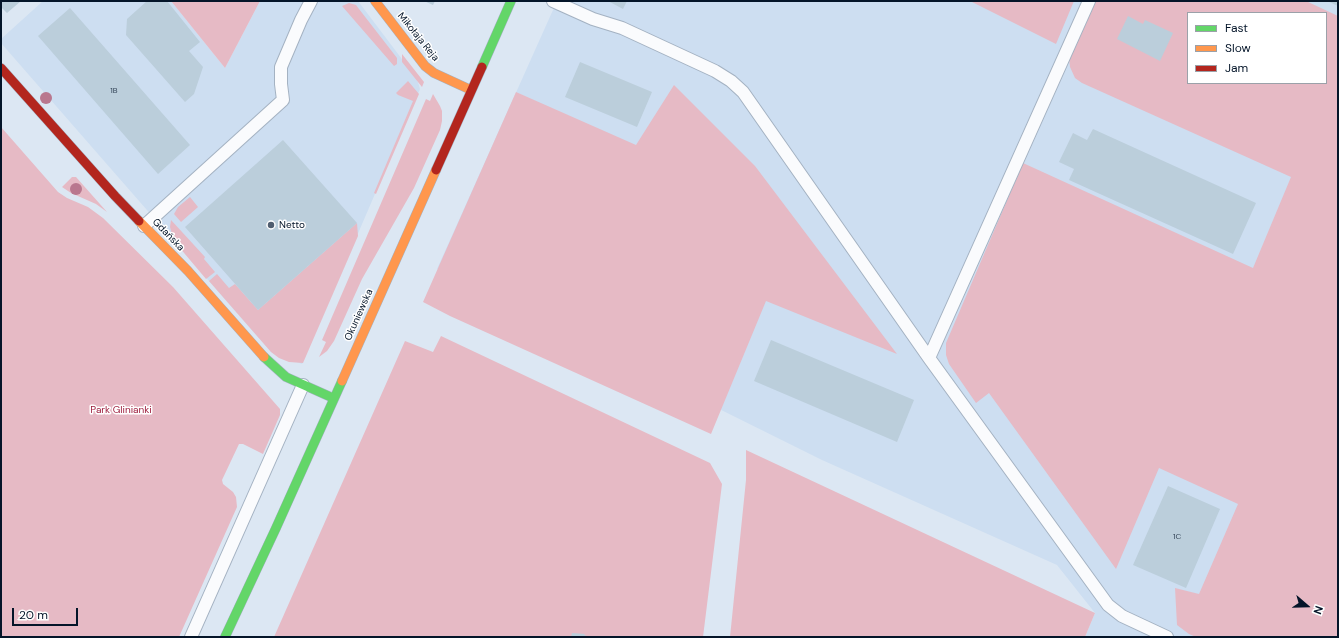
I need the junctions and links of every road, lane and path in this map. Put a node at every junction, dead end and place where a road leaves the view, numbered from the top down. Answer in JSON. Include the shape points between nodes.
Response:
{"nodes":[{"id":1,"x":312,"y":1,"type":"edge"},
{"id":2,"x":375,"y":1,"type":"edge"},
{"id":3,"x":511,"y":1,"type":"edge"},
{"id":4,"x":553,"y":1,"type":"edge"},
{"id":5,"x":1089,"y":1,"type":"edge"},
{"id":6,"x":1,"y":68,"type":"edge"},
{"id":7,"x":471,"y":90,"type":"junction"},
{"id":8,"x":144,"y":226,"type":"junction"},
{"id":9,"x":929,"y":358,"type":"junction"},
{"id":10,"x":303,"y":385,"type":"junction"},
{"id":11,"x":333,"y":398,"type":"junction"},
{"id":12,"x":191,"y":637,"type":"edge"},
{"id":13,"x":226,"y":637,"type":"edge"},
{"id":14,"x":1167,"y":637,"type":"edge"}],
"edges":[{"from":1,"to":8,"type":"lane","via":[[281,67],[283,100]]},
{"from":2,"to":7,"type":"main road","name":"Mikołaja Reja","via":[[434,73]]},
{"from":3,"to":7,"type":"main road","name":"Okuniewska"},
{"from":4,"to":9,"type":"lane","via":[[593,19],[622,28],[702,65],[730,81],[743,92]]},
{"from":5,"to":9,"type":"lane"},
{"from":6,"to":8,"type":"main road","name":"Gdańska"},
{"from":7,"to":11,"type":"main road","name":"Okuniewska"},
{"from":8,"to":10,"type":"main road","name":"Gdańska","via":[[188,271],[265,359],[286,376]]},
{"from":9,"to":14,"type":"lane","via":[[1108,605],[1122,616]]},
{"from":10,"to":11,"type":"main road","name":"Gdańska"},
{"from":10,"to":12,"type":"lane"},
{"from":11,"to":13,"type":"main road","name":"Okuniewska"}]}
